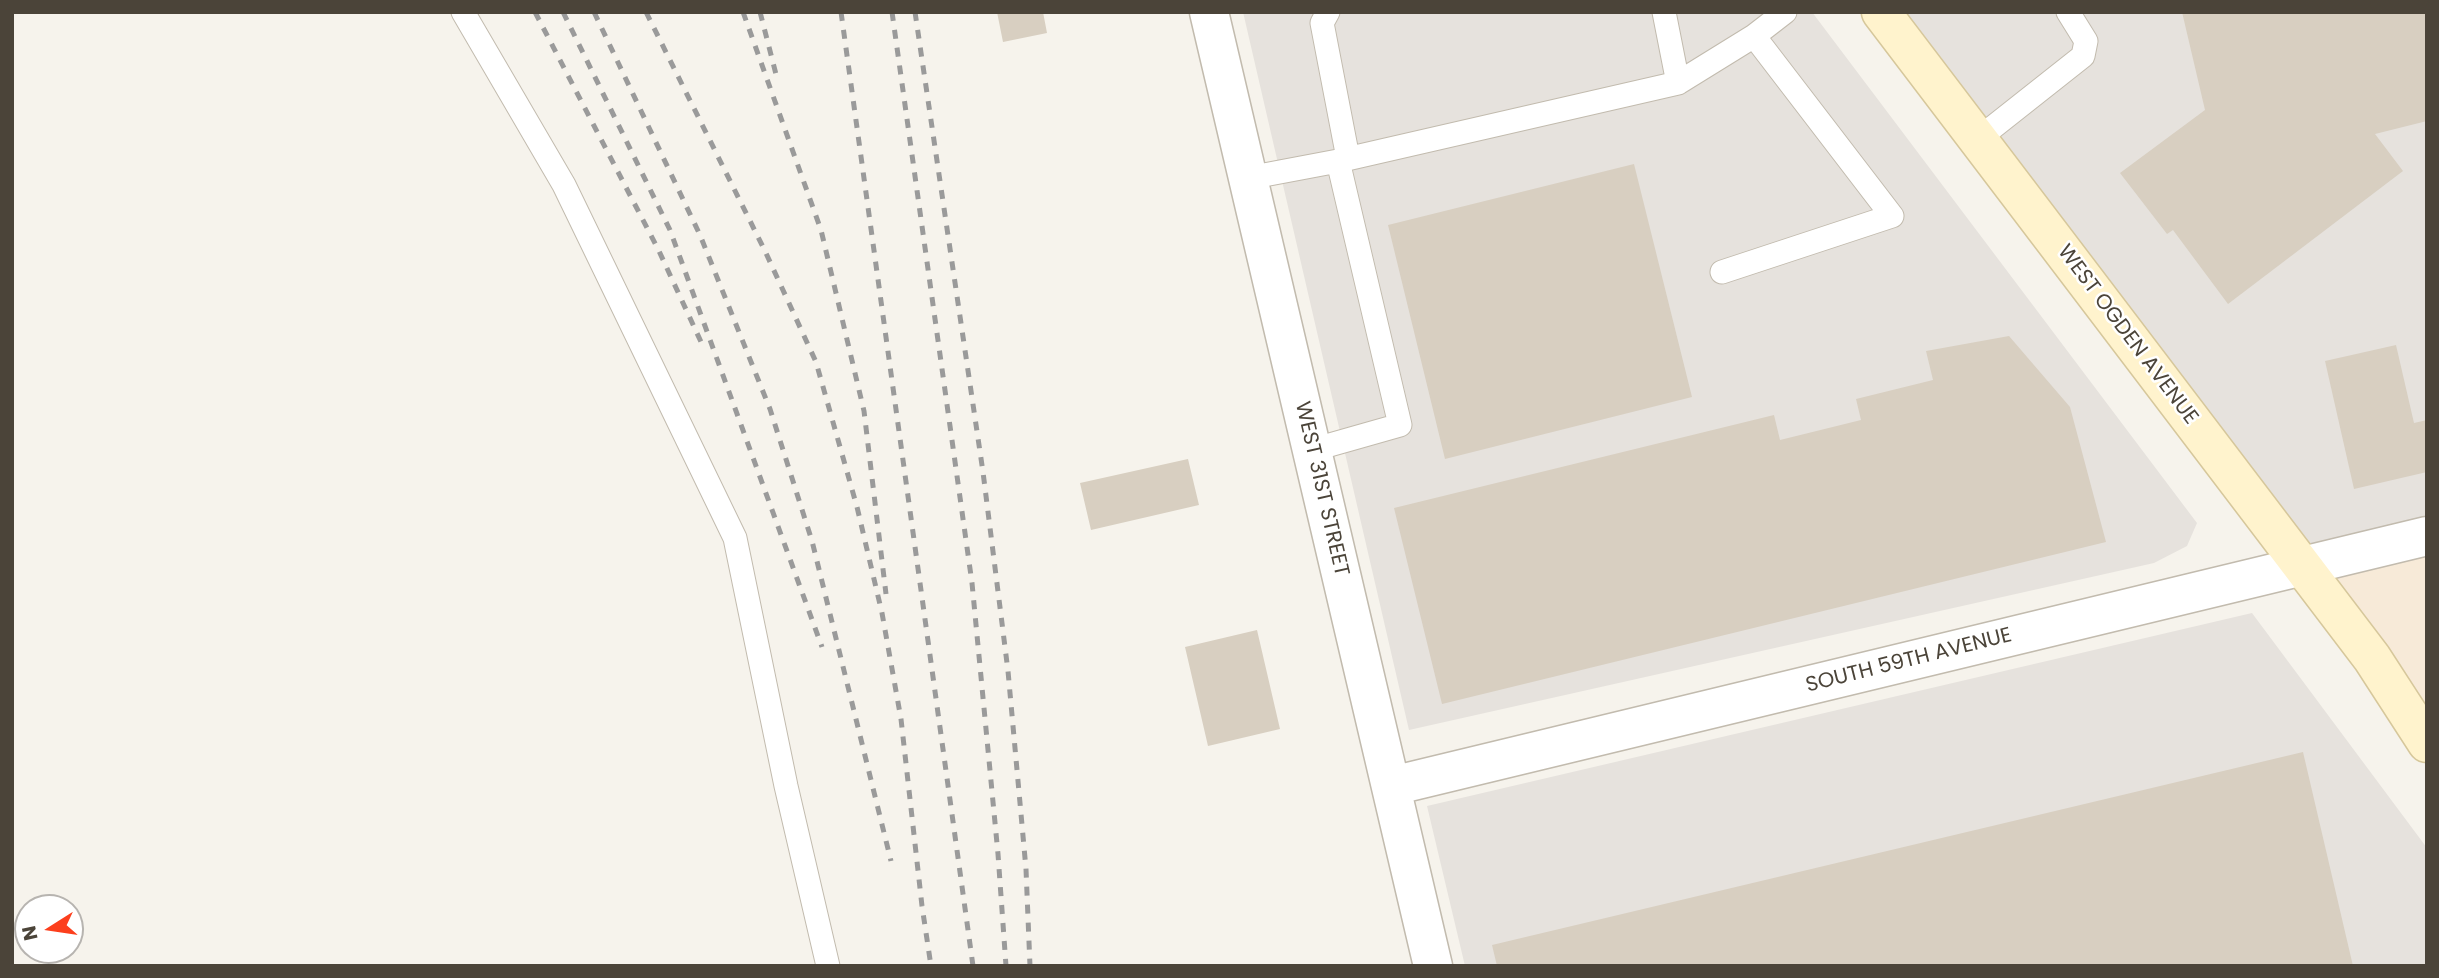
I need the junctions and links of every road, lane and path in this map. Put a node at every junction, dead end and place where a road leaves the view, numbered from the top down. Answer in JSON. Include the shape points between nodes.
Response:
{"nodes":[{"id":1,"x":463,"y":12,"type":"edge"},
{"id":2,"x":1209,"y":12,"type":"edge"},
{"id":3,"x":1328,"y":12,"type":"edge"},
{"id":4,"x":1664,"y":12,"type":"edge"},
{"id":5,"x":1785,"y":12,"type":"edge"},
{"id":6,"x":1881,"y":12,"type":"edge"},
{"id":7,"x":2068,"y":12,"type":"edge"},
{"id":8,"x":1754,"y":36,"type":"junction"},
{"id":9,"x":1678,"y":83,"type":"junction"},
{"id":10,"x":1978,"y":139,"type":"junction"},
{"id":11,"x":1343,"y":160,"type":"junction"},
{"id":12,"x":1248,"y":178,"type":"junction"},
{"id":13,"x":1722,"y":272,"type":"dead end"},
{"id":14,"x":1312,"y":450,"type":"junction"},
{"id":15,"x":2427,"y":537,"type":"edge"},
{"id":16,"x":2303,"y":566,"type":"junction"},
{"id":17,"x":2372,"y":658,"type":"junction"},
{"id":18,"x":2427,"y":718,"type":"edge"},
{"id":19,"x":2427,"y":743,"type":"edge"},
{"id":20,"x":1392,"y":786,"type":"junction"},
{"id":21,"x":828,"y":966,"type":"edge"},
{"id":22,"x":1433,"y":966,"type":"edge"}],
"edges":[{"from":1,"to":21,"type":"lane","via":[[564,185],[735,538]]},
{"from":2,"to":12,"type":"street","name":"WEST 31ST STREET"},
{"from":3,"to":11,"type":"lane","via":[[1322,23]]},
{"from":4,"to":9,"type":"lane"},
{"from":5,"to":8,"type":"lane"},
{"from":6,"to":10,"type":"main road","name":"WEST OGDEN AVENUE"},
{"from":7,"to":10,"type":"lane","via":[[2086,41],[2083,56]]},
{"from":8,"to":9,"type":"lane"},
{"from":8,"to":13,"type":"lane","via":[[1892,216]]},
{"from":9,"to":11,"type":"lane"},
{"from":10,"to":16,"type":"main road","name":"WEST OGDEN AVENUE"},
{"from":11,"to":12,"type":"lane"},
{"from":11,"to":14,"type":"lane","via":[[1400,425]]},
{"from":12,"to":14,"type":"street","name":"WEST 31ST STREET"},
{"from":14,"to":20,"type":"street","name":"WEST 31ST STREET"},
{"from":15,"to":16,"type":"street","name":"SOUTH 59TH AVENUE"},
{"from":16,"to":17,"type":"main road","name":"WEST OGDEN AVENUE"},
{"from":16,"to":20,"type":"street","name":"SOUTH 59TH AVENUE"},
{"from":17,"to":18,"type":"main road","name":"WEST OGDEN AVENUE"},
{"from":17,"to":19,"type":"main road","name":"WEST OGDEN AVENUE"},
{"from":20,"to":22,"type":"street","name":"WEST 31ST STREET"}]}
